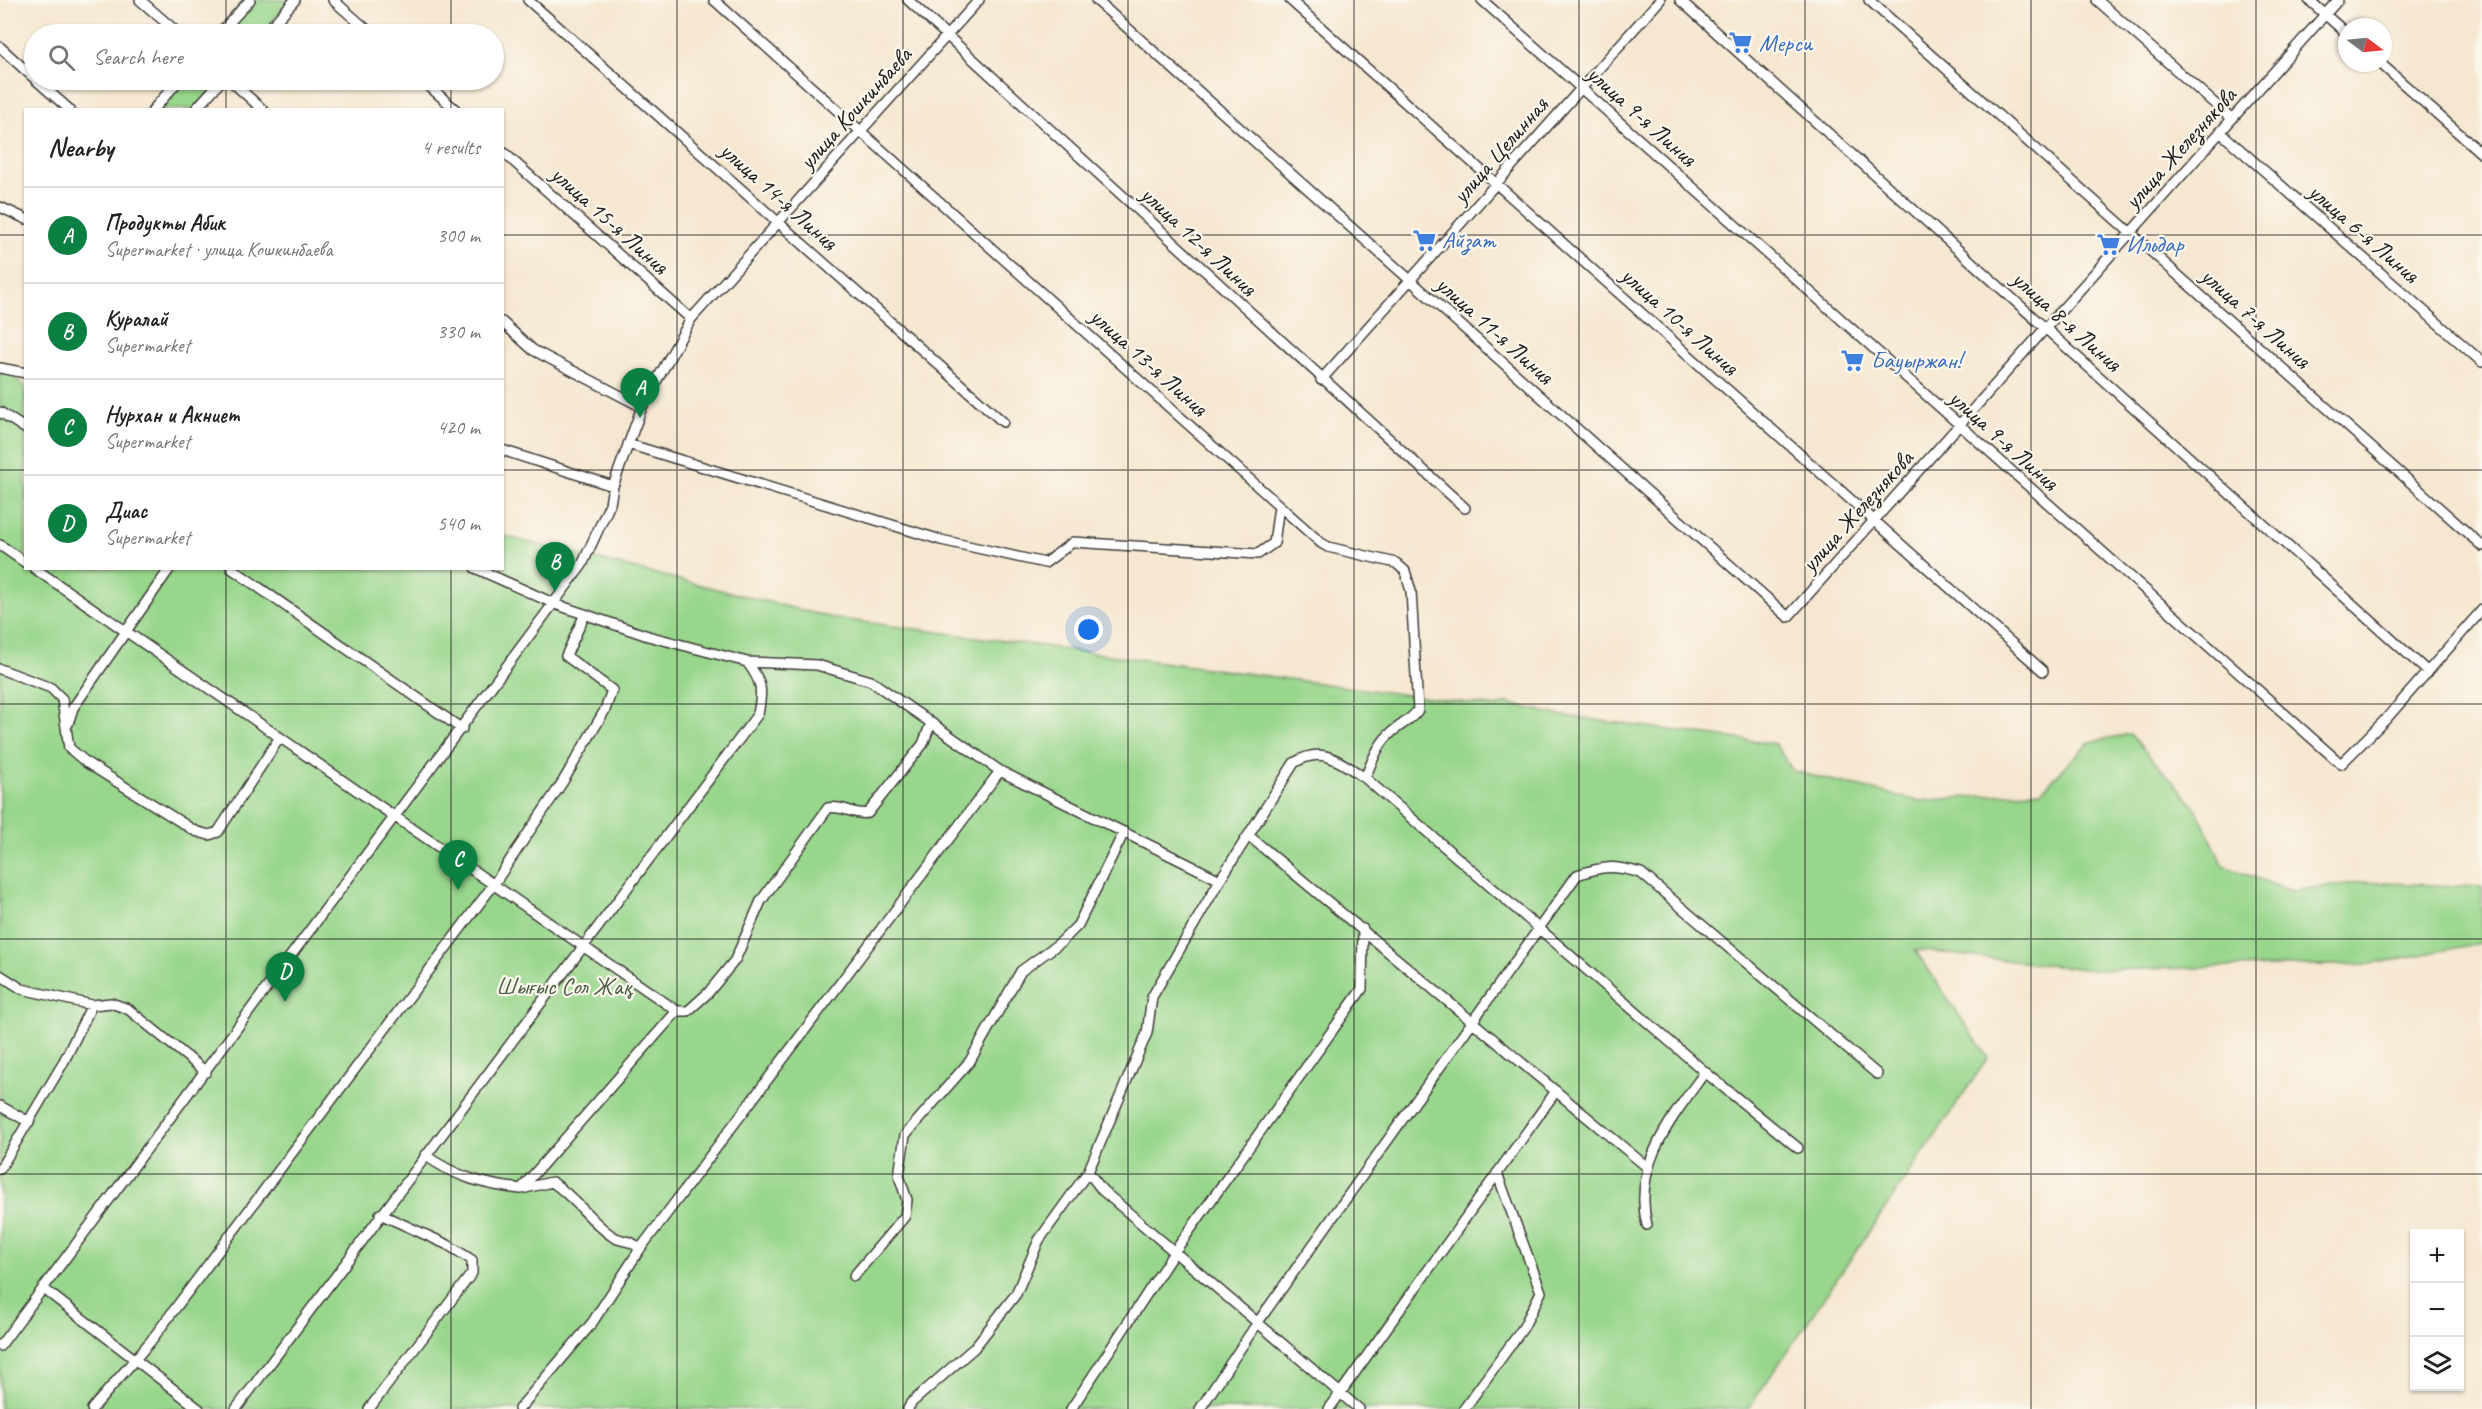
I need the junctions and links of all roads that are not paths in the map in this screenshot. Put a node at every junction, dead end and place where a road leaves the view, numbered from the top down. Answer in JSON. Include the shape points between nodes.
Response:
{"nodes":[{"id":1,"x":140,"y":0,"type":"edge"},
{"id":2,"x":250,"y":0,"type":"edge"},
{"id":3,"x":296,"y":0,"type":"edge"},
{"id":4,"x":333,"y":0,"type":"edge"},
{"id":5,"x":528,"y":0,"type":"edge"},
{"id":6,"x":714,"y":0,"type":"edge"},
{"id":7,"x":908,"y":0,"type":"edge"},
{"id":8,"x":980,"y":0,"type":"edge"},
{"id":9,"x":1096,"y":0,"type":"edge"},
{"id":10,"x":1290,"y":0,"type":"edge"},
{"id":11,"x":1482,"y":0,"type":"edge"},
{"id":12,"x":1660,"y":0,"type":"edge"},
{"id":13,"x":1680,"y":0,"type":"edge"},
{"id":14,"x":1869,"y":0,"type":"edge"},
{"id":15,"x":2097,"y":0,"type":"edge"},
{"id":16,"x":2309,"y":0,"type":"edge"},
{"id":17,"x":2338,"y":0,"type":"edge"},
{"id":18,"x":2325,"y":15,"type":"junction"},
{"id":19,"x":168,"y":24,"type":"edge"},
{"id":20,"x":228,"y":24,"type":"edge"},
{"id":21,"x":273,"y":24,"type":"edge"},
{"id":22,"x":361,"y":24,"type":"edge"},
{"id":23,"x":2338,"y":26,"type":"edge"},
{"id":24,"x":948,"y":36,"type":"junction"},
{"id":25,"x":0,"y":47,"type":"edge"},
{"id":26,"x":24,"y":69,"type":"edge"},
{"id":27,"x":2390,"y":72,"type":"edge"},
{"id":28,"x":1580,"y":88,"type":"junction"},
{"id":29,"x":47,"y":90,"type":"edge"},
{"id":30,"x":170,"y":90,"type":"edge"},
{"id":31,"x":213,"y":90,"type":"edge"},
{"id":32,"x":241,"y":90,"type":"edge"},
{"id":33,"x":433,"y":90,"type":"edge"},
{"id":34,"x":68,"y":108,"type":"edge"},
{"id":35,"x":155,"y":108,"type":"edge"},
{"id":36,"x":197,"y":108,"type":"edge"},
{"id":37,"x":261,"y":108,"type":"edge"},
{"id":38,"x":454,"y":108,"type":"edge"},
{"id":39,"x":2232,"y":119,"type":"junction"},
{"id":40,"x":860,"y":130,"type":"junction"},
{"id":41,"x":2220,"y":132,"type":"junction"},
{"id":42,"x":504,"y":153,"type":"edge"},
{"id":43,"x":2482,"y":154,"type":"edge"},
{"id":44,"x":1496,"y":184,"type":"junction"},
{"id":45,"x":0,"y":207,"type":"edge"},
{"id":46,"x":24,"y":218,"type":"edge"},
{"id":47,"x":778,"y":222,"type":"junction"},
{"id":48,"x":2130,"y":233,"type":"junction"},
{"id":49,"x":1411,"y":281,"type":"junction"},
{"id":50,"x":691,"y":319,"type":"junction"},
{"id":51,"x":504,"y":324,"type":"edge"},
{"id":52,"x":2046,"y":328,"type":"junction"},
{"id":53,"x":2482,"y":362,"type":"edge"},
{"id":54,"x":0,"y":368,"type":"edge"},
{"id":55,"x":24,"y":373,"type":"edge"},
{"id":56,"x":1321,"y":380,"type":"junction"},
{"id":57,"x":642,"y":407,"type":"junction"},
{"id":58,"x":0,"y":412,"type":"edge"},
{"id":59,"x":1003,"y":422,"type":"dead end"},
{"id":60,"x":1959,"y":425,"type":"junction"},
{"id":61,"x":24,"y":428,"type":"edge"},
{"id":62,"x":628,"y":444,"type":"junction"},
{"id":63,"x":504,"y":451,"type":"edge"},
{"id":64,"x":613,"y":486,"type":"junction"},
{"id":65,"x":1279,"y":506,"type":"junction"},
{"id":66,"x":1466,"y":508,"type":"dead end"},
{"id":67,"x":1875,"y":521,"type":"junction"},
{"id":68,"x":0,"y":545,"type":"edge"},
{"id":69,"x":2482,"y":546,"type":"edge"},
{"id":70,"x":24,"y":562,"type":"edge"},
{"id":71,"x":37,"y":570,"type":"edge"},
{"id":72,"x":169,"y":570,"type":"edge"},
{"id":73,"x":234,"y":570,"type":"edge"},
{"id":74,"x":479,"y":570,"type":"edge"},
{"id":75,"x":555,"y":604,"type":"junction"},
{"id":76,"x":2482,"y":610,"type":"edge"},
{"id":77,"x":585,"y":614,"type":"junction"},
{"id":78,"x":1788,"y":617,"type":"joint"},
{"id":79,"x":127,"y":632,"type":"junction"},
{"id":80,"x":747,"y":662,"type":"junction"},
{"id":81,"x":0,"y":669,"type":"edge"},
{"id":82,"x":2043,"y":672,"type":"dead end"},
{"id":83,"x":2428,"y":672,"type":"junction"},
{"id":84,"x":931,"y":723,"type":"junction"},
{"id":85,"x":67,"y":724,"type":"junction"},
{"id":86,"x":462,"y":729,"type":"junction"},
{"id":87,"x":280,"y":737,"type":"junction"},
{"id":88,"x":1000,"y":771,"type":"junction"},
{"id":89,"x":1365,"y":778,"type":"junction"},
{"id":90,"x":396,"y":817,"type":"junction"},
{"id":91,"x":1124,"y":832,"type":"junction"},
{"id":92,"x":1249,"y":836,"type":"junction"},
{"id":93,"x":1220,"y":880,"type":"junction"},
{"id":94,"x":494,"y":884,"type":"junction"},
{"id":95,"x":1363,"y":929,"type":"junction"},
{"id":96,"x":1539,"y":929,"type":"junction"},
{"id":97,"x":582,"y":945,"type":"junction"},
{"id":98,"x":0,"y":975,"type":"edge"},
{"id":99,"x":92,"y":1005,"type":"junction"},
{"id":100,"x":677,"y":1011,"type":"junction"},
{"id":101,"x":1472,"y":1021,"type":"junction"},
{"id":102,"x":206,"y":1072,"type":"junction"},
{"id":103,"x":1705,"y":1072,"type":"junction"},
{"id":104,"x":1877,"y":1074,"type":"dead end"},
{"id":105,"x":1556,"y":1091,"type":"junction"},
{"id":106,"x":0,"y":1106,"type":"edge"},
{"id":107,"x":29,"y":1122,"type":"junction"},
{"id":108,"x":1798,"y":1148,"type":"dead end"},
{"id":109,"x":425,"y":1155,"type":"junction"},
{"id":110,"x":1647,"y":1167,"type":"junction"},
{"id":111,"x":0,"y":1169,"type":"edge"},
{"id":112,"x":1088,"y":1172,"type":"junction"},
{"id":113,"x":1497,"y":1173,"type":"junction"},
{"id":114,"x":521,"y":1189,"type":"junction"},
{"id":115,"x":380,"y":1214,"type":"junction"},
{"id":116,"x":1647,"y":1225,"type":"dead end"},
{"id":117,"x":640,"y":1249,"type":"junction"},
{"id":118,"x":1175,"y":1251,"type":"junction"},
{"id":119,"x":854,"y":1276,"type":"dead end"},
{"id":120,"x":44,"y":1289,"type":"junction"},
{"id":121,"x":1258,"y":1322,"type":"junction"},
{"id":122,"x":0,"y":1346,"type":"edge"},
{"id":123,"x":134,"y":1359,"type":"junction"},
{"id":124,"x":1340,"y":1393,"type":"junction"},
{"id":125,"x":92,"y":1409,"type":"edge"},
{"id":126,"x":200,"y":1409,"type":"edge"},
{"id":127,"x":236,"y":1409,"type":"edge"},
{"id":128,"x":369,"y":1409,"type":"edge"},
{"id":129,"x":519,"y":1409,"type":"edge"},
{"id":130,"x":908,"y":1409,"type":"edge"},
{"id":131,"x":1071,"y":1409,"type":"edge"},
{"id":132,"x":1200,"y":1409,"type":"edge"},
{"id":133,"x":1329,"y":1409,"type":"edge"},
{"id":134,"x":1359,"y":1409,"type":"edge"},
{"id":135,"x":1464,"y":1409,"type":"edge"}],
"edges":[{"from":1,"to":19,"type":"street"},
{"from":2,"to":20,"type":"street"},
{"from":3,"to":21,"type":"street"},
{"from":4,"to":22,"type":"street"},
{"from":5,"to":47,"type":"street","name":"улица 14-я Линия"},
{"from":6,"to":40,"type":"street","name":"улица 13-я Линия"},
{"from":7,"to":24,"type":"street","name":"улица 12-я Линия"},
{"from":8,"to":24,"type":"street","name":"улица Кошкинбаева"},
{"from":9,"to":49,"type":"street","name":"улица 11-я Линия"},
{"from":10,"to":44,"type":"street","name":"улица 10-я Линия"},
{"from":11,"to":28,"type":"street","name":"улица 9-я Линия"},
{"from":12,"to":28,"type":"street","name":"улица Целинная"},
{"from":13,"to":52,"type":"street","name":"улица 8-я Линия"},
{"from":14,"to":48,"type":"street","name":"улица 7-я Линия"},
{"from":15,"to":39,"type":"street"},
{"from":16,"to":18,"type":"street"},
{"from":17,"to":18,"type":"street","name":"улица Железнякова"},
{"from":18,"to":23,"type":"street"},
{"from":18,"to":39,"type":"street","name":"улица Железнякова"},
{"from":24,"to":40,"type":"street","name":"улица Кошкинбаева"},
{"from":24,"to":56,"type":"street","name":"улица 12-я Линия"},
{"from":25,"to":26,"type":"street"},
{"from":27,"to":43,"type":"street"},
{"from":28,"to":44,"type":"street","name":"улица Целинная"},
{"from":28,"to":60,"type":"street","name":"улица 9-я Линия"},
{"from":29,"to":34,"type":"street"},
{"from":30,"to":35,"type":"street"},
{"from":31,"to":36,"type":"street"},
{"from":32,"to":37,"type":"street"},
{"from":33,"to":38,"type":"street"},
{"from":39,"to":41,"type":"street","name":"улица Железнякова"},
{"from":40,"to":47,"type":"street","name":"улица Кошкинбаева"},
{"from":40,"to":65,"type":"street","name":"улица 13-я Линия"},
{"from":41,"to":48,"type":"street","name":"улица Железнякова"},
{"from":41,"to":53,"type":"street","name":"улица 6-я Линия"},
{"from":42,"to":50,"type":"street","name":"улица 15-я Линия"},
{"from":44,"to":49,"type":"street","name":"улица Целинная"},
{"from":44,"to":67,"type":"street","name":"улица 10-я Линия"},
{"from":45,"to":46,"type":"street"},
{"from":47,"to":50,"type":"street","name":"улица Кошкинбаева"},
{"from":47,"to":59,"type":"street","name":"улица 14-я Линия"},
{"from":48,"to":52,"type":"street","name":"улица Железнякова"},
{"from":48,"to":69,"type":"street","name":"улица 7-я Линия"},
{"from":49,"to":56,"type":"street","name":"улица Целинная"},
{"from":49,"to":78,"type":"street","name":"улица 11-я Линия"},
{"from":50,"to":57,"type":"street","name":"улица Кошкинбаева"},
{"from":51,"to":57,"type":"street","via":[[533,350]]},
{"from":52,"to":60,"type":"street","name":"улица Железнякова"},
{"from":52,"to":83,"type":"street","name":"улица 8-я Линия"},
{"from":54,"to":55,"type":"street"},
{"from":56,"to":66,"type":"street","name":"улица 12-я Линия"},
{"from":57,"to":62,"type":"street","name":"улица Кошкинбаева"},
{"from":58,"to":61,"type":"street"},
{"from":60,"to":67,"type":"street","name":"улица Железнякова"},
{"from":60,"to":83,"type":"street","name":"улица 9-я Линия","via":[[2341,764]]},
{"from":62,"to":64,"type":"street","name":"улица Кошкинбаева"},
{"from":62,"to":65,"type":"street","via":[[941,540],[1046,563],[1073,543],[1258,554],[1274,543]]},
{"from":63,"to":64,"type":"street"},
{"from":64,"to":75,"type":"street","name":"улица Кошкинбаева","via":[[610,504],[582,565]]},
{"from":65,"to":89,"type":"street","name":"улица 13-я Линия","via":[[1328,547],[1396,563],[1405,572],[1411,591],[1418,710],[1377,749]]},
{"from":67,"to":78,"type":"street","name":"улица Железнякова"},
{"from":67,"to":82,"type":"street","name":"улица 10-я Линия"},
{"from":68,"to":70,"type":"street"},
{"from":71,"to":79,"type":"street"},
{"from":72,"to":79,"type":"street"},
{"from":73,"to":86,"type":"street"},
{"from":74,"to":75,"type":"street"},
{"from":75,"to":77,"type":"street"},
{"from":75,"to":86,"type":"street","name":"улица Кошкинбаева"},
{"from":76,"to":83,"type":"street"},
{"from":77,"to":80,"type":"street","via":[[648,636]]},
{"from":77,"to":94,"type":"street","via":[[566,657],[612,690],[605,710],[562,783]]},
{"from":79,"to":85,"type":"street","via":[[73,708]]},
{"from":79,"to":87,"type":"street"},
{"from":80,"to":84,"type":"street","via":[[817,665],[871,681]]},
{"from":80,"to":97,"type":"street","via":[[758,676],[762,693],[758,714]]},
{"from":81,"to":85,"type":"street","via":[[51,688],[62,699]]},
{"from":84,"to":88,"type":"street"},
{"from":84,"to":100,"type":"street","via":[[922,744],[868,813],[859,815],[837,806],[828,808],[761,901],[735,960],[688,1011]]},
{"from":85,"to":87,"type":"street","via":[[69,748],[87,763],[195,831],[210,835],[218,832]]},
{"from":86,"to":90,"type":"street","name":"улица Кошкинбаева"},
{"from":87,"to":90,"type":"street"},
{"from":88,"to":91,"type":"street"},
{"from":88,"to":117,"type":"street"},
{"from":89,"to":92,"type":"street","via":[[1331,757],[1307,755],[1294,763]]},
{"from":89,"to":96,"type":"street"},
{"from":90,"to":94,"type":"street"},
{"from":90,"to":102,"type":"street","name":"улица Кошкинбаева"},
{"from":91,"to":93,"type":"street"},
{"from":91,"to":119,"type":"street","via":[[1078,925],[1021,971],[970,1061],[905,1135],[899,1176],[907,1200],[905,1216]]},
{"from":92,"to":93,"type":"street"},
{"from":92,"to":95,"type":"street"},
{"from":93,"to":112,"type":"street","via":[[1152,997],[1147,1033]]},
{"from":94,"to":97,"type":"street"},
{"from":94,"to":123,"type":"street"},
{"from":95,"to":101,"type":"street"},
{"from":95,"to":118,"type":"street","via":[[1362,989]]},
{"from":96,"to":101,"type":"street"},
{"from":96,"to":103,"type":"street"},
{"from":96,"to":104,"type":"street","via":[[1577,875],[1618,866],[1641,873]]},
{"from":97,"to":100,"type":"street"},
{"from":97,"to":109,"type":"street"},
{"from":98,"to":99,"type":"street","via":[[22,989]]},
{"from":99,"to":102,"type":"street","via":[[111,1003],[128,1009]]},
{"from":99,"to":107,"type":"street"},
{"from":100,"to":114,"type":"street"},
{"from":101,"to":105,"type":"street"},
{"from":101,"to":121,"type":"street"},
{"from":102,"to":120,"type":"street","name":"улица Кошкинбаева"},
{"from":103,"to":108,"type":"street"},
{"from":103,"to":110,"type":"street","via":[[1666,1126]]},
{"from":105,"to":110,"type":"street"},
{"from":105,"to":113,"type":"street"},
{"from":106,"to":107,"type":"street"},
{"from":107,"to":111,"type":"street"},
{"from":109,"to":114,"type":"street","via":[[462,1177]]},
{"from":109,"to":115,"type":"street"},
{"from":110,"to":116,"type":"street","via":[[1642,1205]]},
{"from":112,"to":118,"type":"street","via":[[1103,1191]]},
{"from":112,"to":130,"type":"street","via":[[1039,1240],[1016,1294],[974,1348],[911,1402]]},
{"from":113,"to":124,"type":"street"},
{"from":113,"to":135,"type":"street","via":[[1541,1292],[1523,1328]]},
{"from":114,"to":117,"type":"street","via":[[552,1182],[572,1195],[613,1237],[632,1241]]},
{"from":115,"to":127,"type":"street"},
{"from":115,"to":128,"type":"street","via":[[472,1260],[472,1273]]},
{"from":117,"to":129,"type":"street","via":[[592,1323]]},
{"from":118,"to":121,"type":"street"},
{"from":118,"to":131,"type":"street"},
{"from":120,"to":122,"type":"street","name":"улица Кошкинбаева"},
{"from":120,"to":123,"type":"street"},
{"from":121,"to":124,"type":"street"},
{"from":121,"to":132,"type":"street"},
{"from":123,"to":125,"type":"street"},
{"from":123,"to":126,"type":"street"},
{"from":124,"to":133,"type":"street"},
{"from":124,"to":134,"type":"street"}]}
